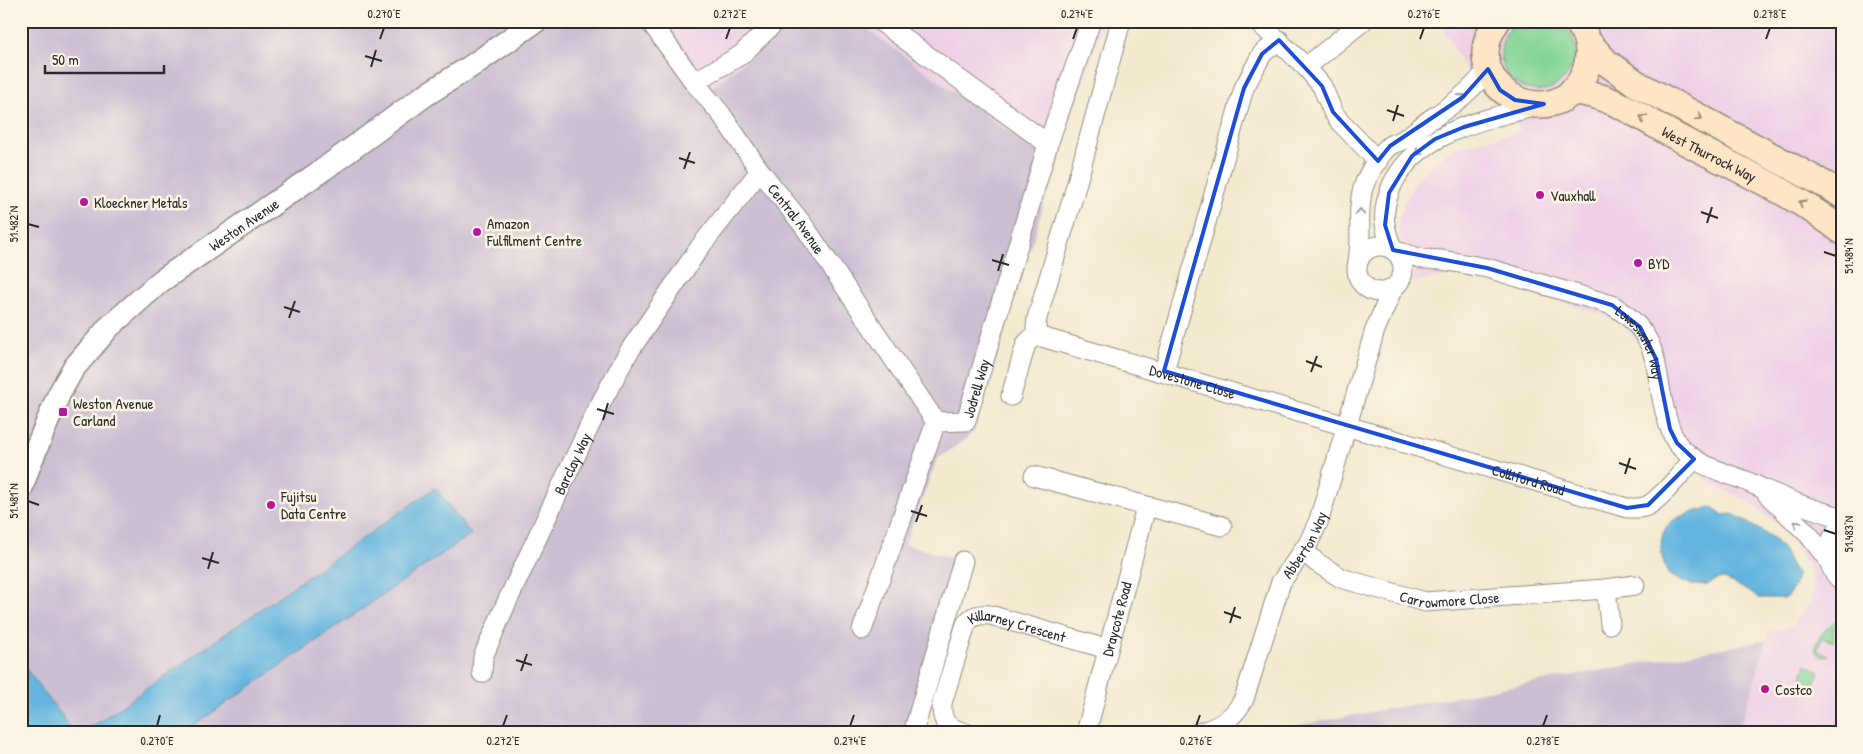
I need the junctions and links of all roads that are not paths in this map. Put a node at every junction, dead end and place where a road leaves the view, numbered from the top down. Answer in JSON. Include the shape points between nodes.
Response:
{"nodes":[{"id":1,"x":536,"y":21,"type":"edge"},
{"id":2,"x":650,"y":21,"type":"edge"},
{"id":3,"x":776,"y":21,"type":"edge"},
{"id":4,"x":880,"y":21,"type":"edge"},
{"id":5,"x":1091,"y":21,"type":"edge"},
{"id":6,"x":1121,"y":21,"type":"edge"},
{"id":7,"x":1257,"y":21,"type":"edge"},
{"id":8,"x":1363,"y":21,"type":"edge"},
{"id":9,"x":1486,"y":27,"type":"edge"},
{"id":10,"x":1582,"y":31,"type":"edge"},
{"id":11,"x":1279,"y":40,"type":"junction"},
{"id":12,"x":1306,"y":67,"type":"junction"},
{"id":13,"x":1488,"y":68,"type":"junction"},
{"id":14,"x":694,"y":82,"type":"junction"},
{"id":15,"x":1572,"y":91,"type":"junction"},
{"id":16,"x":1544,"y":104,"type":"junction"},
{"id":17,"x":1048,"y":144,"type":"junction"},
{"id":18,"x":1378,"y":160,"type":"junction"},
{"id":19,"x":760,"y":171,"type":"junction"},
{"id":20,"x":1842,"y":195,"type":"edge"},
{"id":21,"x":1842,"y":231,"type":"edge"},
{"id":22,"x":1393,"y":250,"type":"junction"},
{"id":23,"x":1358,"y":260,"type":"junction"},
{"id":24,"x":1462,"y":264,"type":"junction"},
{"id":25,"x":1397,"y":282,"type":"junction"},
{"id":26,"x":1362,"y":284,"type":"junction"},
{"id":27,"x":1375,"y":330,"type":"junction"},
{"id":28,"x":1038,"y":336,"type":"junction"},
{"id":29,"x":1164,"y":372,"type":"junction"},
{"id":30,"x":1011,"y":396,"type":"dead end"},
{"id":31,"x":936,"y":422,"type":"junction"},
{"id":32,"x":1348,"y":425,"type":"junction"},
{"id":33,"x":1694,"y":459,"type":"junction"},
{"id":34,"x":1034,"y":476,"type":"dead end"},
{"id":35,"x":21,"y":489,"type":"edge"},
{"id":36,"x":1762,"y":489,"type":"junction"},
{"id":37,"x":1146,"y":506,"type":"junction"},
{"id":38,"x":1842,"y":517,"type":"edge"},
{"id":39,"x":1842,"y":525,"type":"edge"},
{"id":40,"x":1222,"y":526,"type":"dead end"},
{"id":41,"x":1303,"y":550,"type":"junction"},
{"id":42,"x":963,"y":561,"type":"dead end"},
{"id":43,"x":1829,"y":561,"type":"junction"},
{"id":44,"x":1842,"y":581,"type":"edge"},
{"id":45,"x":1635,"y":585,"type":"dead end"},
{"id":46,"x":1606,"y":589,"type":"junction"},
{"id":47,"x":1610,"y":624,"type":"dead end"},
{"id":48,"x":862,"y":630,"type":"dead end"},
{"id":49,"x":1107,"y":649,"type":"junction"},
{"id":50,"x":482,"y":673,"type":"dead end"},
{"id":51,"x":913,"y":733,"type":"edge"},
{"id":52,"x":966,"y":733,"type":"edge"},
{"id":53,"x":1086,"y":733,"type":"edge"},
{"id":54,"x":1198,"y":733,"type":"edge"}],
"edges":[{"from":1,"to":35,"type":"street","name":"Weston Avenue","via":[[161,281],[109,327],[73,369],[59,394]]},
{"from":2,"to":14,"type":"street","name":"Central Avenue"},
{"from":3,"to":14,"type":"street","via":[[740,55]]},
{"from":4,"to":17,"type":"street"},
{"from":5,"to":17,"type":"street"},
{"from":6,"to":28,"type":"street","via":[[1037,318]]},
{"from":7,"to":11,"type":"street"},
{"from":8,"to":12,"type":"street"},
{"from":9,"to":13,"type":"main road"},
{"from":10,"to":15,"type":"main road","via":[[1588,54],[1587,65]]},
{"from":10,"to":20,"type":"main road","name":"West Thurrock Way","one_way":true,"via":[[1607,63],[1638,84]]},
{"from":11,"to":12,"type":"street"},
{"from":11,"to":29,"type":"street","via":[[1262,54],[1244,88]]},
{"from":12,"to":18,"type":"street","via":[[1322,86],[1340,122]]},
{"from":13,"to":16,"type":"main road","via":[[1500,90],[1515,100]]},
{"from":18,"to":13,"type":"street","one_way":true,"via":[[1390,146],[1464,96]]},
{"from":14,"to":19,"type":"street","name":"Central Avenue","via":[[721,114]]},
{"from":15,"to":16,"type":"main road"},
{"from":21,"to":15,"type":"main road","name":"West Thurrock Way","one_way":true,"via":[[1804,204],[1617,103]]},
{"from":16,"to":22,"type":"street","one_way":true,"via":[[1464,127],[1435,139],[1412,156],[1389,193],[1385,212],[1385,225]]},
{"from":17,"to":31,"type":"street","name":"Jodrell Way","via":[[966,421]]},
{"from":23,"to":18,"type":"street","one_way":true,"via":[[1361,245],[1358,210],[1364,186]]},
{"from":19,"to":31,"type":"street","name":"Central Avenue","via":[[804,226]]},
{"from":19,"to":50,"type":"street","name":"Barclay Way","via":[[700,247],[628,353],[598,408],[506,604],[483,657]]},
{"from":22,"to":23,"type":"street","via":[[1385,246],[1369,248]]},
{"from":22,"to":24,"type":"street","name":"Loweswater Way","via":[[1423,259]]},
{"from":22,"to":25,"type":"street","via":[[1402,262],[1403,270]]},
{"from":23,"to":26,"type":"street","via":[[1357,273]]},
{"from":24,"to":25,"type":"street","name":"Loweswater Way","via":[[1427,268]]},
{"from":24,"to":33,"type":"street","name":"Loweswater Way","via":[[1487,268],[1612,305],[1627,314],[1648,337],[1656,359],[1670,429]]},
{"from":25,"to":26,"type":"street","via":[[1380,292]]},
{"from":25,"to":27,"type":"street","name":"Abberton Way"},
{"from":26,"to":27,"type":"street","name":"Abberton Way","via":[[1372,305]]},
{"from":27,"to":32,"type":"street","name":"Abberton Way"},
{"from":28,"to":29,"type":"street","name":"Dovestone Close"},
{"from":28,"to":30,"type":"street","via":[[1026,344]]},
{"from":29,"to":32,"type":"street","name":"Dovestone Close"},
{"from":31,"to":48,"type":"street","name":"Jodrell Way"},
{"from":32,"to":33,"type":"street","name":"Colliford Road","via":[[1627,508],[1648,505]]},
{"from":32,"to":41,"type":"street","name":"Abberton Way","via":[[1314,534]]},
{"from":33,"to":36,"type":"street","name":"Loweswater Way"},
{"from":34,"to":37,"type":"street"},
{"from":36,"to":38,"type":"street","name":"Loweswater Way","via":[[1822,513]]},
{"from":43,"to":36,"type":"street","name":"Loweswater Way","one_way":true,"via":[[1809,535]]},
{"from":37,"to":40,"type":"street"},
{"from":37,"to":49,"type":"street","name":"Draycote Road"},
{"from":39,"to":43,"type":"street","via":[[1829,544]]},
{"from":41,"to":46,"type":"street","name":"Carrowmore Close","via":[[1341,578],[1425,602]]},
{"from":41,"to":54,"type":"street","name":"Abberton Way","via":[[1280,582],[1238,710],[1224,723]]},
{"from":42,"to":51,"type":"street"},
{"from":43,"to":44,"type":"street","name":"Loweswater Way","via":[[1833,572]]},
{"from":45,"to":46,"type":"street","name":"Carrowmore Close"},
{"from":46,"to":47,"type":"street"},
{"from":49,"to":52,"type":"street","name":"Killarney Crescent","via":[[990,615],[972,617],[966,624],[941,710],[951,729]]},
{"from":49,"to":53,"type":"street","name":"Draycote Road"}]}
